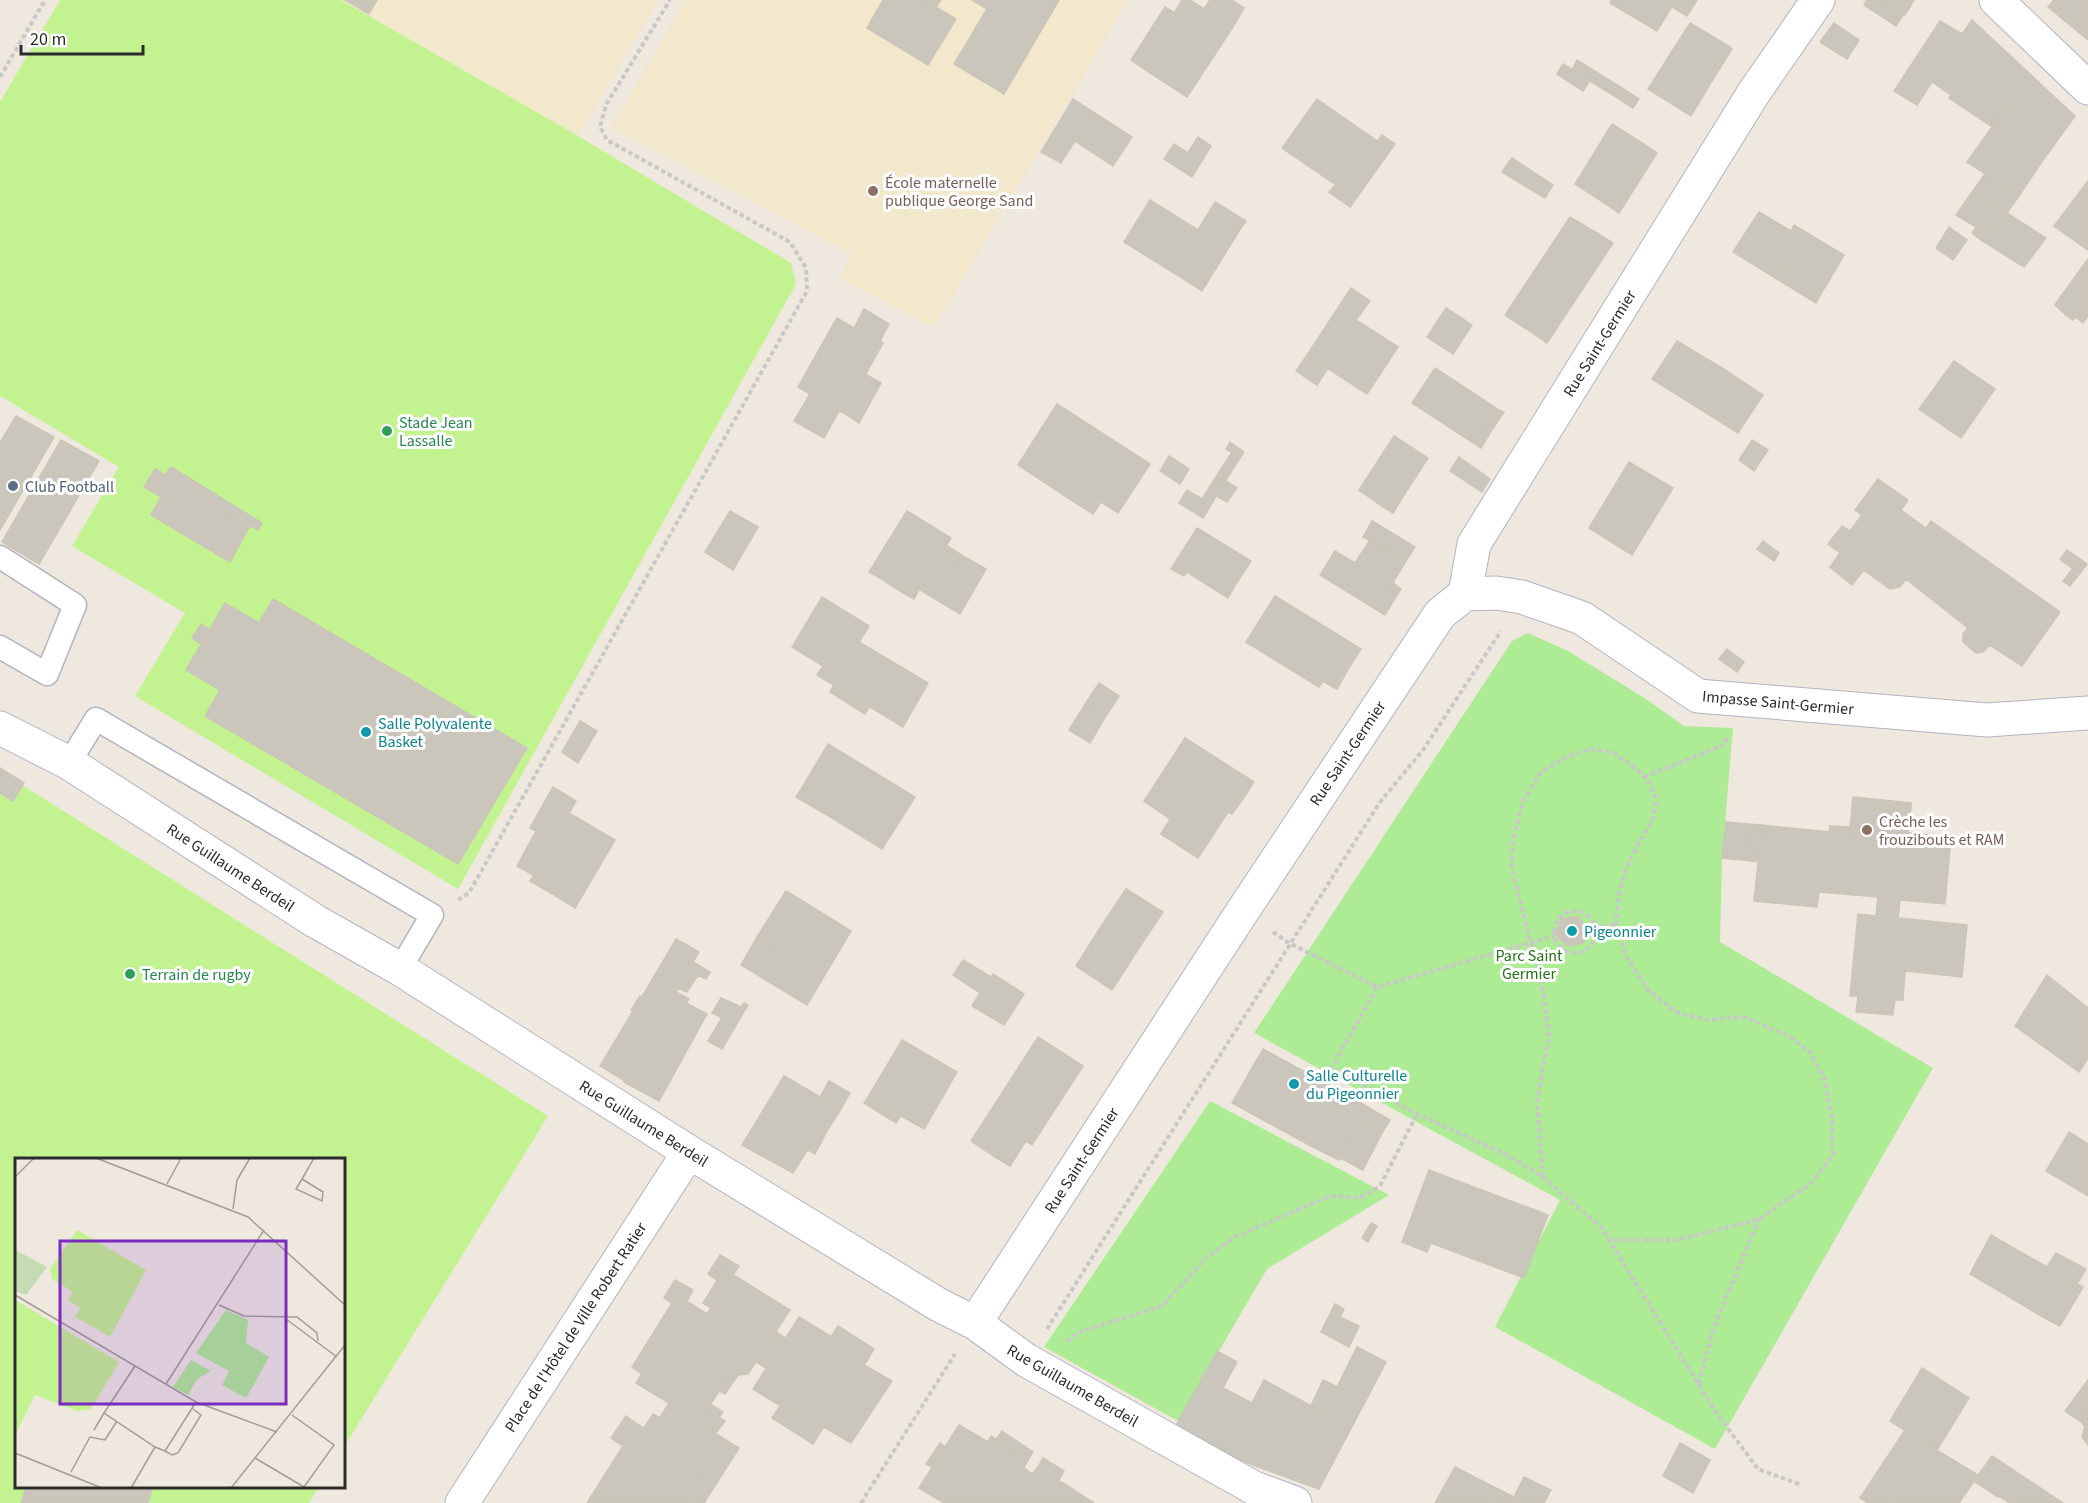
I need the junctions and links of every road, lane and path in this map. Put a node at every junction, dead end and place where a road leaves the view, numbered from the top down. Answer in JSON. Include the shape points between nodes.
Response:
{"nodes":[{"id":1,"x":45,"y":0,"type":"edge"},
{"id":2,"x":670,"y":0,"type":"edge"},
{"id":3,"x":1818,"y":0,"type":"edge"},
{"id":4,"x":1996,"y":0,"type":"edge"},
{"id":5,"x":0,"y":77,"type":"edge"},
{"id":6,"x":2088,"y":88,"type":"edge"},
{"id":7,"x":0,"y":557,"type":"edge"},
{"id":8,"x":1465,"y":594,"type":"junction"},
{"id":9,"x":0,"y":647,"type":"edge"},
{"id":10,"x":1731,"y":698,"type":"junction"},
{"id":11,"x":2086,"y":716,"type":"edge"},
{"id":12,"x":0,"y":728,"type":"edge"},
{"id":13,"x":69,"y":763,"type":"junction"},
{"id":14,"x":1644,"y":777,"type":"junction"},
{"id":15,"x":1242,"y":912,"type":"junction"},
{"id":16,"x":432,"y":915,"type":"junction"},
{"id":17,"x":1616,"y":925,"type":"junction"},
{"id":18,"x":1596,"y":927,"type":"junction"},
{"id":19,"x":1554,"y":936,"type":"junction"},
{"id":20,"x":1531,"y":944,"type":"junction"},
{"id":21,"x":400,"y":969,"type":"junction"},
{"id":22,"x":1377,"y":987,"type":"junction"},
{"id":23,"x":1416,"y":1114,"type":"junction"},
{"id":24,"x":689,"y":1152,"type":"junction"},
{"id":25,"x":1543,"y":1177,"type":"junction"},
{"id":26,"x":1760,"y":1219,"type":"junction"},
{"id":27,"x":1608,"y":1240,"type":"junction"},
{"id":28,"x":975,"y":1323,"type":"junction"},
{"id":29,"x":1026,"y":1360,"type":"junction"},
{"id":30,"x":1699,"y":1385,"type":"junction"},
{"id":31,"x":1799,"y":1484,"type":"dead end"},
{"id":32,"x":1252,"y":1496,"type":"edge"},
{"id":33,"x":462,"y":1503,"type":"edge"},
{"id":34,"x":861,"y":1503,"type":"edge"},
{"id":35,"x":1294,"y":1503,"type":"edge"}],
"edges":[{"from":1,"to":5,"type":"path"},
{"from":2,"to":16,"type":"path","via":[[606,105],[600,127],[607,140],[790,242],[806,268],[807,291],[469,893]]},
{"from":3,"to":8,"type":"street","name":"Rue Saint-Germier","via":[[1753,94],[1474,544]]},
{"from":4,"to":6,"type":"street"},
{"from":7,"to":9,"type":"lane","via":[[75,605],[47,674]]},
{"from":8,"to":10,"type":"street","name":"Impasse Saint-Germier","via":[[1522,597],[1582,618],[1698,696]]},
{"from":8,"to":15,"type":"street","name":"Rue Saint-Germier","via":[[1440,614]]},
{"from":10,"to":11,"type":"street","name":"Impasse Saint-Germier","via":[[1987,720]]},
{"from":10,"to":14,"type":"path","via":[[1726,744]]},
{"from":12,"to":13,"type":"street","name":"Rue Guillaume Berdeil"},
{"from":13,"to":16,"type":"lane","via":[[96,719]]},
{"from":13,"to":21,"type":"street","name":"Rue Guillaume Berdeil","via":[[315,921]]},
{"from":14,"to":17,"type":"path","via":[[1656,799],[1653,819],[1629,861],[1619,893]]},
{"from":14,"to":20,"type":"path","via":[[1612,752],[1591,749],[1542,771],[1524,799],[1514,834],[1511,867]]},
{"from":15,"to":22,"type":"path","via":[[1289,943]]},
{"from":15,"to":28,"type":"street","name":"Rue Saint-Germier"},
{"from":16,"to":21,"type":"lane"},
{"from":17,"to":18,"type":"path"},
{"from":17,"to":26,"type":"path","via":[[1626,956],[1648,990],[1676,1012],[1706,1020],[1744,1017],[1789,1036],[1810,1053],[1824,1078],[1832,1118],[1833,1155],[1811,1183]]},
{"from":18,"to":19,"type":"path","via":[[1592,919],[1575,911],[1559,918]]},
{"from":18,"to":19,"type":"path","via":[[1593,944],[1579,953],[1563,950]]},
{"from":19,"to":20,"type":"path"},
{"from":20,"to":22,"type":"path"},
{"from":20,"to":25,"type":"path","via":[[1549,1035],[1537,1101]]},
{"from":21,"to":24,"type":"street","name":"Rue Guillaume Berdeil"},
{"from":22,"to":23,"type":"path","via":[[1332,1068]]},
{"from":23,"to":25,"type":"path","via":[[1507,1155]]},
{"from":23,"to":29,"type":"path","via":[[1380,1186],[1360,1198],[1330,1196],[1237,1236],[1208,1257],[1162,1306],[1079,1332],[1050,1352]]},
{"from":24,"to":28,"type":"street","name":"Rue Guillaume Berdeil","via":[[939,1305]]},
{"from":24,"to":33,"type":"street","name":"Place de l'Hôtel de Ville Robert Ratier"},
{"from":25,"to":27,"type":"path","via":[[1601,1227]]},
{"from":26,"to":27,"type":"path","via":[[1677,1240]]},
{"from":26,"to":30,"type":"path","via":[[1714,1327]]},
{"from":27,"to":30,"type":"path"},
{"from":28,"to":29,"type":"street","name":"Rue Guillaume Berdeil"},
{"from":28,"to":34,"type":"path"},
{"from":29,"to":32,"type":"street","name":"Rue Guillaume Berdeil"},
{"from":30,"to":31,"type":"path","via":[[1758,1469]]},
{"from":32,"to":35,"type":"street","name":"Rue Guillaume Berdeil"}]}
